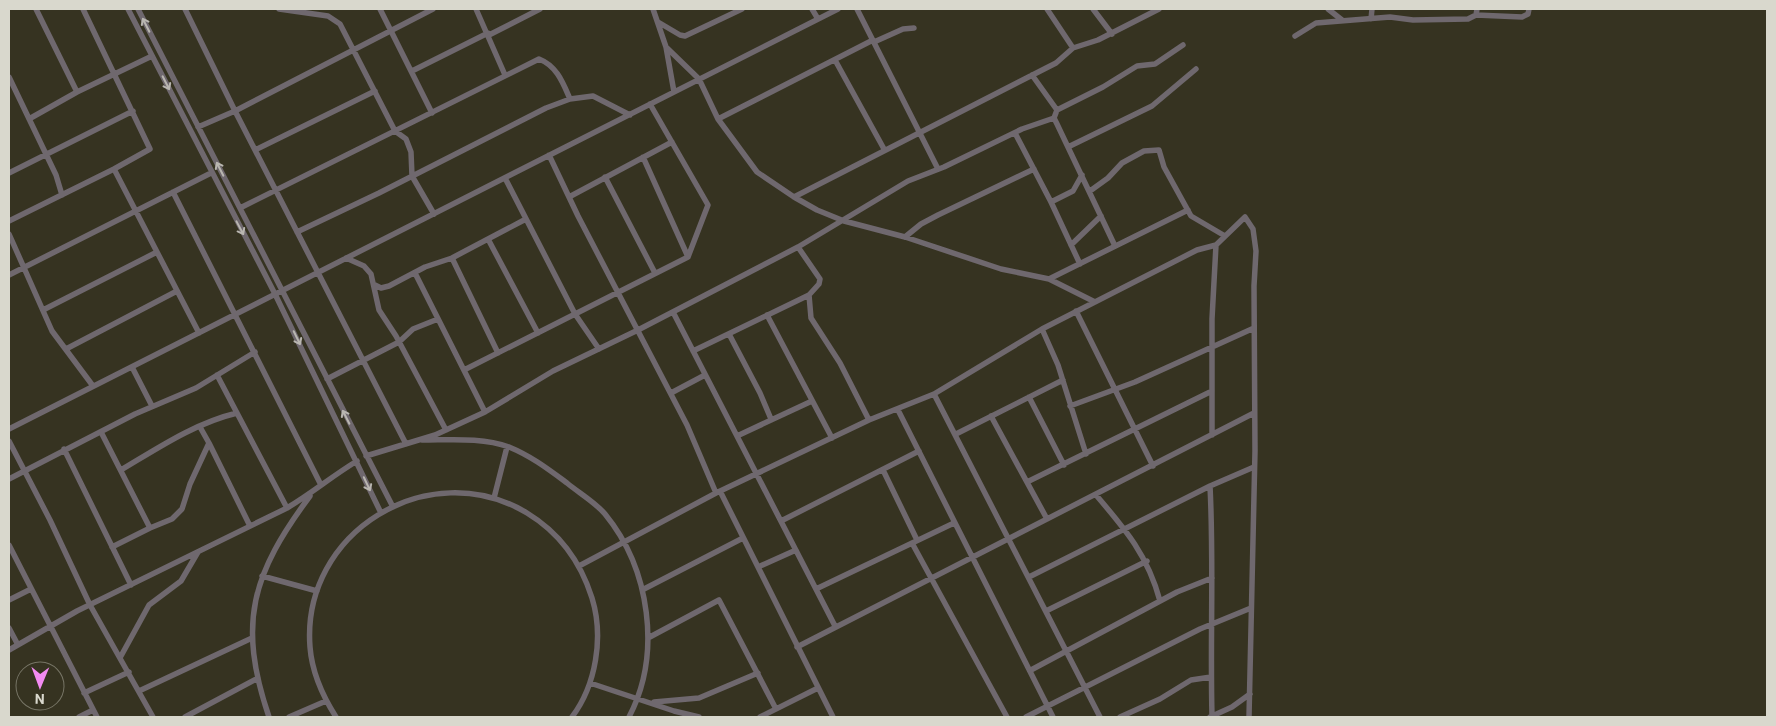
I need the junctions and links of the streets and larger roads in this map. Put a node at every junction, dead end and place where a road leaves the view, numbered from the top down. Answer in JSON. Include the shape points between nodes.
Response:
{"nodes":[{"id":1,"x":36,"y":9,"type":"edge"},
{"id":2,"x":82,"y":9,"type":"edge"},
{"id":3,"x":128,"y":9,"type":"edge"},
{"id":4,"x":138,"y":9,"type":"edge"},
{"id":5,"x":185,"y":9,"type":"edge"},
{"id":6,"x":279,"y":9,"type":"edge"},
{"id":7,"x":380,"y":9,"type":"edge"},
{"id":8,"x":434,"y":9,"type":"edge"},
{"id":9,"x":476,"y":9,"type":"edge"},
{"id":10,"x":540,"y":9,"type":"edge"},
{"id":11,"x":653,"y":9,"type":"edge"},
{"id":12,"x":742,"y":9,"type":"edge"},
{"id":13,"x":812,"y":9,"type":"edge"},
{"id":14,"x":838,"y":9,"type":"edge"},
{"id":15,"x":857,"y":9,"type":"edge"},
{"id":16,"x":1047,"y":9,"type":"edge"},
{"id":17,"x":1094,"y":9,"type":"edge"},
{"id":18,"x":1159,"y":9,"type":"edge"},
{"id":19,"x":1328,"y":9,"type":"edge"},
{"id":20,"x":1372,"y":9,"type":"edge"},
{"id":21,"x":1529,"y":9,"type":"edge"},
{"id":22,"x":1477,"y":12,"type":"edge"},
{"id":23,"x":818,"y":19,"type":"junction"},
{"id":24,"x":1372,"y":19,"type":"junction"},
{"id":25,"x":1342,"y":20,"type":"junction"},
{"id":26,"x":658,"y":22,"type":"junction"},
{"id":27,"x":914,"y":28,"type":"dead end"},
{"id":28,"x":391,"y":31,"type":"junction"},
{"id":29,"x":489,"y":34,"type":"junction"},
{"id":30,"x":1112,"y":34,"type":"junction"},
{"id":31,"x":1295,"y":36,"type":"dead end"},
{"id":32,"x":873,"y":41,"type":"junction"},
{"id":33,"x":1183,"y":45,"type":"dead end"},
{"id":34,"x":666,"y":47,"type":"junction"},
{"id":35,"x":1073,"y":48,"type":"junction"},
{"id":36,"x":354,"y":49,"type":"junction"},
{"id":37,"x":152,"y":56,"type":"junction"},
{"id":38,"x":835,"y":60,"type":"junction"},
{"id":39,"x":1196,"y":68,"type":"dead end"},
{"id":40,"x":412,"y":71,"type":"junction"},
{"id":41,"x":115,"y":74,"type":"junction"},
{"id":42,"x":505,"y":75,"type":"junction"},
{"id":43,"x":1032,"y":75,"type":"junction"},
{"id":44,"x":9,"y":77,"type":"edge"},
{"id":45,"x":699,"y":80,"type":"junction"},
{"id":46,"x":375,"y":91,"type":"junction"},
{"id":47,"x":77,"y":92,"type":"junction"},
{"id":48,"x":674,"y":92,"type":"junction"},
{"id":49,"x":570,"y":99,"type":"junction"},
{"id":50,"x":650,"y":104,"type":"junction"},
{"id":51,"x":1058,"y":110,"type":"junction"},
{"id":52,"x":133,"y":111,"type":"junction"},
{"id":53,"x":235,"y":111,"type":"junction"},
{"id":54,"x":432,"y":113,"type":"junction"},
{"id":55,"x":630,"y":115,"type":"junction"},
{"id":56,"x":1054,"y":118,"type":"junction"},
{"id":57,"x":29,"y":119,"type":"junction"},
{"id":58,"x":718,"y":119,"type":"junction"},
{"id":59,"x":198,"y":127,"type":"junction"},
{"id":60,"x":395,"y":131,"type":"junction"},
{"id":61,"x":919,"y":132,"type":"junction"},
{"id":62,"x":1015,"y":134,"type":"junction"},
{"id":63,"x":672,"y":142,"type":"junction"},
{"id":64,"x":1068,"y":147,"type":"junction"},
{"id":65,"x":884,"y":149,"type":"junction"},
{"id":66,"x":255,"y":150,"type":"junction"},
{"id":67,"x":46,"y":155,"type":"junction"},
{"id":68,"x":549,"y":155,"type":"junction"},
{"id":69,"x":643,"y":158,"type":"junction"},
{"id":70,"x":938,"y":169,"type":"junction"},
{"id":71,"x":1034,"y":169,"type":"junction"},
{"id":72,"x":114,"y":170,"type":"junction"},
{"id":73,"x":9,"y":172,"type":"edge"},
{"id":74,"x":211,"y":173,"type":"junction"},
{"id":75,"x":1082,"y":175,"type":"junction"},
{"id":76,"x":412,"y":176,"type":"junction"},
{"id":77,"x":605,"y":177,"type":"junction"},
{"id":78,"x":505,"y":178,"type":"junction"},
{"id":79,"x":276,"y":190,"type":"junction"},
{"id":80,"x":1090,"y":191,"type":"junction"},
{"id":81,"x":173,"y":192,"type":"junction"},
{"id":82,"x":62,"y":195,"type":"junction"},
{"id":83,"x":794,"y":196,"type":"junction"},
{"id":84,"x":569,"y":197,"type":"junction"},
{"id":85,"x":1051,"y":202,"type":"junction"},
{"id":86,"x":240,"y":208,"type":"junction"},
{"id":87,"x":1188,"y":210,"type":"junction"},
{"id":88,"x":136,"y":211,"type":"junction"},
{"id":89,"x":434,"y":214,"type":"junction"},
{"id":90,"x":1101,"y":216,"type":"junction"},
{"id":91,"x":526,"y":219,"type":"junction"},
{"id":92,"x":9,"y":221,"type":"edge"},
{"id":93,"x":844,"y":221,"type":"junction"},
{"id":94,"x":297,"y":232,"type":"junction"},
{"id":95,"x":9,"y":234,"type":"edge"},
{"id":96,"x":1225,"y":236,"type":"junction"},
{"id":97,"x":905,"y":238,"type":"junction"},
{"id":98,"x":488,"y":239,"type":"junction"},
{"id":99,"x":1071,"y":245,"type":"junction"},
{"id":100,"x":1216,"y":245,"type":"junction"},
{"id":101,"x":1115,"y":246,"type":"junction"},
{"id":102,"x":798,"y":247,"type":"junction"},
{"id":103,"x":157,"y":252,"type":"junction"},
{"id":104,"x":688,"y":257,"type":"junction"},
{"id":105,"x":346,"y":258,"type":"junction"},
{"id":106,"x":452,"y":258,"type":"junction"},
{"id":107,"x":1080,"y":264,"type":"junction"},
{"id":108,"x":24,"y":268,"type":"junction"},
{"id":109,"x":318,"y":272,"type":"junction"},
{"id":110,"x":415,"y":273,"type":"junction"},
{"id":111,"x":655,"y":273,"type":"junction"},
{"id":112,"x":9,"y":275,"type":"edge"},
{"id":113,"x":1049,"y":279,"type":"junction"},
{"id":114,"x":375,"y":285,"type":"junction"},
{"id":115,"x":283,"y":290,"type":"junction"},
{"id":116,"x":177,"y":291,"type":"junction"},
{"id":117,"x":616,"y":292,"type":"junction"},
{"id":118,"x":275,"y":294,"type":"junction"},
{"id":119,"x":808,"y":295,"type":"junction"},
{"id":120,"x":1095,"y":302,"type":"junction"},
{"id":121,"x":43,"y":310,"type":"junction"},
{"id":122,"x":1076,"y":311,"type":"junction"},
{"id":123,"x":673,"y":312,"type":"junction"},
{"id":124,"x":236,"y":314,"type":"junction"},
{"id":125,"x":575,"y":314,"type":"junction"},
{"id":126,"x":766,"y":315,"type":"junction"},
{"id":127,"x":438,"y":319,"type":"junction"},
{"id":128,"x":1254,"y":328,"type":"junction"},
{"id":129,"x":1042,"y":329,"type":"junction"},
{"id":130,"x":638,"y":330,"type":"junction"},
{"id":131,"x":199,"y":333,"type":"junction"},
{"id":132,"x":538,"y":333,"type":"junction"},
{"id":133,"x":729,"y":334,"type":"junction"},
{"id":134,"x":399,"y":342,"type":"junction"},
{"id":135,"x":1212,"y":347,"type":"junction"},
{"id":136,"x":66,"y":349,"type":"junction"},
{"id":137,"x":599,"y":349,"type":"junction"},
{"id":138,"x":693,"y":351,"type":"junction"},
{"id":139,"x":255,"y":352,"type":"junction"},
{"id":140,"x":498,"y":353,"type":"junction"},
{"id":141,"x":363,"y":360,"type":"junction"},
{"id":142,"x":132,"y":367,"type":"junction"},
{"id":143,"x":464,"y":370,"type":"junction"},
{"id":144,"x":217,"y":375,"type":"junction"},
{"id":145,"x":705,"y":375,"type":"junction"},
{"id":146,"x":327,"y":379,"type":"junction"},
{"id":147,"x":1063,"y":380,"type":"junction"},
{"id":148,"x":93,"y":386,"type":"junction"},
{"id":149,"x":1116,"y":390,"type":"junction"},
{"id":150,"x":1212,"y":391,"type":"junction"},
{"id":151,"x":670,"y":393,"type":"junction"},
{"id":152,"x":934,"y":394,"type":"junction"},
{"id":153,"x":1029,"y":397,"type":"junction"},
{"id":154,"x":812,"y":400,"type":"junction"},
{"id":155,"x":152,"y":406,"type":"junction"},
{"id":156,"x":1070,"y":406,"type":"junction"},
{"id":157,"x":898,"y":410,"type":"junction"},
{"id":158,"x":237,"y":412,"type":"junction"},
{"id":159,"x":485,"y":412,"type":"junction"},
{"id":160,"x":1254,"y":413,"type":"junction"},
{"id":161,"x":991,"y":416,"type":"junction"},
{"id":162,"x":771,"y":419,"type":"junction"},
{"id":163,"x":869,"y":420,"type":"junction"},
{"id":164,"x":200,"y":427,"type":"junction"},
{"id":165,"x":9,"y":429,"type":"edge"},
{"id":166,"x":1137,"y":429,"type":"junction"},
{"id":167,"x":446,"y":430,"type":"junction"},
{"id":168,"x":101,"y":432,"type":"junction"},
{"id":169,"x":956,"y":434,"type":"junction"},
{"id":170,"x":1212,"y":435,"type":"junction"},
{"id":171,"x":737,"y":436,"type":"junction"},
{"id":172,"x":832,"y":438,"type":"junction"},
{"id":173,"x":418,"y":440,"type":"junction"},
{"id":174,"x":9,"y":441,"type":"edge"},
{"id":175,"x":209,"y":443,"type":"junction"},
{"id":176,"x":406,"y":444,"type":"junction"},
{"id":177,"x":507,"y":447,"type":"junction"},
{"id":178,"x":64,"y":450,"type":"junction"},
{"id":179,"x":919,"y":451,"type":"junction"},
{"id":180,"x":1086,"y":454,"type":"junction"},
{"id":181,"x":366,"y":456,"type":"junction"},
{"id":182,"x":356,"y":461,"type":"junction"},
{"id":183,"x":1064,"y":465,"type":"junction"},
{"id":184,"x":1153,"y":466,"type":"junction"},
{"id":185,"x":1254,"y":467,"type":"junction"},
{"id":186,"x":121,"y":470,"type":"junction"},
{"id":187,"x":883,"y":470,"type":"junction"},
{"id":188,"x":23,"y":472,"type":"junction"},
{"id":189,"x":756,"y":474,"type":"junction"},
{"id":190,"x":9,"y":479,"type":"edge"},
{"id":191,"x":1027,"y":482,"type":"junction"},
{"id":192,"x":321,"y":485,"type":"junction"},
{"id":193,"x":1210,"y":486,"type":"junction"},
{"id":194,"x":718,"y":492,"type":"junction"},
{"id":195,"x":313,"y":493,"type":"junction"},
{"id":196,"x":1096,"y":496,"type":"junction"},
{"id":197,"x":494,"y":498,"type":"junction"},
{"id":198,"x":393,"y":506,"type":"junction"},
{"id":199,"x":286,"y":508,"type":"junction"},
{"id":200,"x":380,"y":513,"type":"junction"},
{"id":201,"x":1047,"y":519,"type":"junction"},
{"id":202,"x":781,"y":521,"type":"junction"},
{"id":203,"x":954,"y":523,"type":"junction"},
{"id":204,"x":250,"y":526,"type":"junction"},
{"id":205,"x":150,"y":528,"type":"junction"},
{"id":206,"x":1125,"y":529,"type":"junction"},
{"id":207,"x":743,"y":538,"type":"junction"},
{"id":208,"x":1009,"y":538,"type":"junction"},
{"id":209,"x":915,"y":542,"type":"junction"},
{"id":210,"x":623,"y":543,"type":"junction"},
{"id":211,"x":9,"y":545,"type":"edge"},
{"id":212,"x":112,"y":548,"type":"junction"},
{"id":213,"x":796,"y":550,"type":"junction"},
{"id":214,"x":198,"y":552,"type":"junction"},
{"id":215,"x":974,"y":556,"type":"junction"},
{"id":216,"x":1147,"y":561,"type":"junction"},
{"id":217,"x":579,"y":566,"type":"junction"},
{"id":218,"x":758,"y":568,"type":"junction"},
{"id":219,"x":262,"y":576,"type":"junction"},
{"id":220,"x":933,"y":577,"type":"junction"},
{"id":221,"x":1029,"y":577,"type":"junction"},
{"id":222,"x":1212,"y":578,"type":"junction"},
{"id":223,"x":131,"y":585,"type":"junction"},
{"id":224,"x":31,"y":589,"type":"junction"},
{"id":225,"x":644,"y":589,"type":"junction"},
{"id":226,"x":816,"y":589,"type":"junction"},
{"id":227,"x":317,"y":591,"type":"junction"},
{"id":228,"x":9,"y":600,"type":"edge"},
{"id":229,"x":1160,"y":601,"type":"junction"},
{"id":230,"x":90,"y":605,"type":"junction"},
{"id":231,"x":1251,"y":608,"type":"junction"},
{"id":232,"x":1046,"y":611,"type":"junction"},
{"id":233,"x":1210,"y":624,"type":"junction"},
{"id":234,"x":50,"y":626,"type":"junction"},
{"id":235,"x":835,"y":626,"type":"junction"},
{"id":236,"x":9,"y":628,"type":"edge"},
{"id":237,"x":252,"y":638,"type":"junction"},
{"id":238,"x":648,"y":638,"type":"junction"},
{"id":239,"x":18,"y":645,"type":"junction"},
{"id":240,"x":797,"y":647,"type":"junction"},
{"id":241,"x":9,"y":650,"type":"edge"},
{"id":242,"x":1066,"y":650,"type":"junction"},
{"id":243,"x":120,"y":656,"type":"junction"},
{"id":244,"x":1031,"y":670,"type":"junction"},
{"id":245,"x":128,"y":672,"type":"junction"},
{"id":246,"x":758,"y":673,"type":"junction"},
{"id":247,"x":1211,"y":677,"type":"junction"},
{"id":248,"x":258,"y":678,"type":"junction"},
{"id":249,"x":590,"y":683,"type":"junction"},
{"id":250,"x":818,"y":688,"type":"junction"},
{"id":251,"x":1085,"y":688,"type":"junction"},
{"id":252,"x":139,"y":691,"type":"junction"},
{"id":253,"x":84,"y":692,"type":"junction"},
{"id":254,"x":1250,"y":694,"type":"junction"},
{"id":255,"x":638,"y":699,"type":"junction"},
{"id":256,"x":326,"y":701,"type":"junction"},
{"id":257,"x":649,"y":703,"type":"junction"},
{"id":258,"x":1048,"y":706,"type":"junction"},
{"id":259,"x":776,"y":709,"type":"junction"},
{"id":260,"x":93,"y":710,"type":"junction"},
{"id":261,"x":80,"y":717,"type":"edge"},
{"id":262,"x":97,"y":717,"type":"edge"},
{"id":263,"x":153,"y":717,"type":"edge"},
{"id":264,"x":185,"y":717,"type":"edge"},
{"id":265,"x":269,"y":717,"type":"edge"},
{"id":266,"x":289,"y":717,"type":"edge"},
{"id":267,"x":336,"y":717,"type":"edge"},
{"id":268,"x":572,"y":717,"type":"edge"},
{"id":269,"x":629,"y":717,"type":"edge"},
{"id":270,"x":699,"y":717,"type":"edge"},
{"id":271,"x":760,"y":717,"type":"edge"},
{"id":272,"x":833,"y":717,"type":"edge"},
{"id":273,"x":1007,"y":717,"type":"edge"},
{"id":274,"x":1026,"y":717,"type":"edge"},
{"id":275,"x":1053,"y":717,"type":"edge"},
{"id":276,"x":1100,"y":717,"type":"edge"},
{"id":277,"x":1120,"y":717,"type":"edge"},
{"id":278,"x":1211,"y":717,"type":"edge"},
{"id":279,"x":1249,"y":717,"type":"edge"}],
"edges":[{"from":1,"to":47,"type":"street"},
{"from":2,"to":41,"type":"street"},
{"from":3,"to":37,"type":"street"},
{"from":59,"to":4,"type":"street","one_way":true},
{"from":5,"to":53,"type":"street"},
{"from":6,"to":36,"type":"street","via":[[328,16],[340,24]]},
{"from":7,"to":28,"type":"street"},
{"from":8,"to":28,"type":"street"},
{"from":9,"to":29,"type":"street"},
{"from":10,"to":29,"type":"street"},
{"from":11,"to":26,"type":"street"},
{"from":12,"to":26,"type":"street","via":[[685,36]]},
{"from":13,"to":23,"type":"street"},
{"from":14,"to":23,"type":"street"},
{"from":15,"to":32,"type":"street"},
{"from":16,"to":35,"type":"street"},
{"from":17,"to":30,"type":"street"},
{"from":18,"to":30,"type":"street"},
{"from":19,"to":25,"type":"street"},
{"from":20,"to":24,"type":"street"},
{"from":21,"to":22,"type":"street","via":[[1528,14],[1522,17]]},
{"from":22,"to":24,"type":"street","via":[[1468,19]]},
{"from":23,"to":45,"type":"street"},
{"from":24,"to":25,"type":"street"},
{"from":25,"to":31,"type":"street","via":[[1316,23]]},
{"from":26,"to":34,"type":"street"},
{"from":27,"to":32,"type":"street"},
{"from":28,"to":36,"type":"street"},
{"from":28,"to":40,"type":"street"},
{"from":29,"to":40,"type":"street"},
{"from":29,"to":42,"type":"street"},
{"from":30,"to":35,"type":"street"},
{"from":32,"to":38,"type":"street"},
{"from":32,"to":61,"type":"street"},
{"from":33,"to":51,"type":"street","via":[[1155,64],[1137,66]]},
{"from":34,"to":45,"type":"street"},
{"from":34,"to":48,"type":"street"},
{"from":35,"to":43,"type":"street","via":[[1056,63]]},
{"from":36,"to":46,"type":"street"},
{"from":36,"to":53,"type":"street"},
{"from":37,"to":41,"type":"street"},
{"from":37,"to":74,"type":"street","one_way":true},
{"from":38,"to":58,"type":"street"},
{"from":38,"to":65,"type":"street"},
{"from":39,"to":64,"type":"street","via":[[1152,106]]},
{"from":40,"to":54,"type":"street"},
{"from":41,"to":47,"type":"street"},
{"from":41,"to":52,"type":"street"},
{"from":42,"to":49,"type":"street","via":[[539,59],[561,78]]},
{"from":42,"to":54,"type":"street"},
{"from":43,"to":51,"type":"street"},
{"from":43,"to":61,"type":"street"},
{"from":44,"to":57,"type":"street"},
{"from":45,"to":48,"type":"street"},
{"from":45,"to":58,"type":"street"},
{"from":46,"to":60,"type":"street"},
{"from":46,"to":66,"type":"street"},
{"from":47,"to":57,"type":"street"},
{"from":48,"to":50,"type":"street"},
{"from":49,"to":55,"type":"street","via":[[593,96]]},
{"from":49,"to":76,"type":"street"},
{"from":50,"to":55,"type":"street"},
{"from":50,"to":63,"type":"street"},
{"from":51,"to":56,"type":"street"},
{"from":52,"to":67,"type":"street"},
{"from":52,"to":72,"type":"street","via":[[150,149]]},
{"from":53,"to":59,"type":"street"},
{"from":53,"to":66,"type":"street"},
{"from":54,"to":60,"type":"street"},
{"from":55,"to":68,"type":"street"},
{"from":56,"to":62,"type":"street"},
{"from":56,"to":64,"type":"street"},
{"from":57,"to":67,"type":"street"},
{"from":58,"to":83,"type":"street","via":[[757,172]]},
{"from":86,"to":59,"type":"street","one_way":true},
{"from":60,"to":76,"type":"street","via":[[406,139],[410,147]]},
{"from":60,"to":79,"type":"street"},
{"from":61,"to":65,"type":"street"},
{"from":61,"to":70,"type":"street"},
{"from":62,"to":70,"type":"street"},
{"from":62,"to":71,"type":"street"},
{"from":63,"to":69,"type":"street"},
{"from":63,"to":104,"type":"street","via":[[708,205]]},
{"from":64,"to":75,"type":"street"},
{"from":65,"to":83,"type":"street"},
{"from":66,"to":79,"type":"street"},
{"from":67,"to":73,"type":"street"},
{"from":67,"to":82,"type":"street"},
{"from":68,"to":78,"type":"street"},
{"from":68,"to":84,"type":"street"},
{"from":69,"to":77,"type":"street"},
{"from":69,"to":104,"type":"street"},
{"from":70,"to":93,"type":"street","via":[[883,194]]},
{"from":71,"to":85,"type":"street"},
{"from":71,"to":97,"type":"street","via":[[938,214]]},
{"from":72,"to":82,"type":"street"},
{"from":72,"to":88,"type":"street"},
{"from":74,"to":81,"type":"street"},
{"from":74,"to":118,"type":"street","one_way":true},
{"from":75,"to":80,"type":"street"},
{"from":75,"to":85,"type":"street","via":[[1073,191]]},
{"from":76,"to":89,"type":"street"},
{"from":76,"to":94,"type":"street"},
{"from":77,"to":84,"type":"street"},
{"from":77,"to":111,"type":"street"},
{"from":78,"to":89,"type":"street"},
{"from":78,"to":91,"type":"street"},
{"from":79,"to":86,"type":"street"},
{"from":79,"to":94,"type":"street"},
{"from":80,"to":87,"type":"street","via":[[1122,163],[1144,151],[1159,150]]},
{"from":80,"to":90,"type":"street"},
{"from":81,"to":88,"type":"street"},
{"from":81,"to":124,"type":"street"},
{"from":82,"to":92,"type":"street"},
{"from":83,"to":93,"type":"street"},
{"from":84,"to":117,"type":"street"},
{"from":85,"to":99,"type":"street"},
{"from":86,"to":115,"type":"street"},
{"from":87,"to":96,"type":"street","via":[[1192,216]]},
{"from":87,"to":101,"type":"street"},
{"from":88,"to":103,"type":"street"},
{"from":88,"to":108,"type":"street"},
{"from":89,"to":105,"type":"street"},
{"from":90,"to":99,"type":"street"},
{"from":90,"to":101,"type":"street"},
{"from":91,"to":98,"type":"street"},
{"from":91,"to":125,"type":"street"},
{"from":93,"to":97,"type":"street"},
{"from":93,"to":102,"type":"street"},
{"from":94,"to":109,"type":"street"},
{"from":95,"to":108,"type":"street"},
{"from":96,"to":100,"type":"street"},
{"from":96,"to":128,"type":"street","via":[[1245,217],[1254,229]]},
{"from":97,"to":113,"type":"street","via":[[1001,268]]},
{"from":98,"to":106,"type":"street"},
{"from":98,"to":132,"type":"street"},
{"from":99,"to":107,"type":"street"},
{"from":100,"to":120,"type":"street","via":[[1197,250]]},
{"from":100,"to":135,"type":"street"},
{"from":101,"to":107,"type":"street"},
{"from":102,"to":119,"type":"street","via":[[820,279]]},
{"from":102,"to":123,"type":"street"},
{"from":103,"to":116,"type":"street"},
{"from":103,"to":121,"type":"street"},
{"from":104,"to":111,"type":"street"},
{"from":105,"to":109,"type":"street"},
{"from":105,"to":114,"type":"street","via":[[364,266]]},
{"from":106,"to":110,"type":"street"},
{"from":106,"to":140,"type":"street"},
{"from":107,"to":113,"type":"street"},
{"from":108,"to":112,"type":"street"},
{"from":108,"to":121,"type":"street"},
{"from":109,"to":115,"type":"street"},
{"from":109,"to":141,"type":"street"},
{"from":110,"to":114,"type":"street","via":[[385,287]]},
{"from":110,"to":127,"type":"street"},
{"from":111,"to":117,"type":"street"},
{"from":113,"to":120,"type":"street"},
{"from":114,"to":134,"type":"street","via":[[379,310]]},
{"from":115,"to":118,"type":"street"},
{"from":115,"to":146,"type":"street"},
{"from":116,"to":131,"type":"street"},
{"from":116,"to":136,"type":"street"},
{"from":117,"to":125,"type":"street"},
{"from":117,"to":130,"type":"street"},
{"from":118,"to":124,"type":"street"},
{"from":118,"to":182,"type":"street","one_way":true},
{"from":119,"to":126,"type":"street"},
{"from":119,"to":163,"type":"street","via":[[811,318],[840,363]]},
{"from":120,"to":122,"type":"street"},
{"from":121,"to":136,"type":"street","via":[[52,331]]},
{"from":122,"to":129,"type":"street"},
{"from":122,"to":149,"type":"street"},
{"from":123,"to":130,"type":"street"},
{"from":123,"to":138,"type":"street"},
{"from":124,"to":131,"type":"street"},
{"from":124,"to":139,"type":"street"},
{"from":125,"to":132,"type":"street"},
{"from":125,"to":137,"type":"street"},
{"from":126,"to":133,"type":"street"},
{"from":126,"to":154,"type":"street"},
{"from":127,"to":134,"type":"street","via":[[413,329]]},
{"from":127,"to":143,"type":"street"},
{"from":128,"to":135,"type":"street"},
{"from":128,"to":160,"type":"street"},
{"from":129,"to":147,"type":"street"},
{"from":129,"to":152,"type":"street"},
{"from":130,"to":137,"type":"street"},
{"from":130,"to":151,"type":"street"},
{"from":131,"to":142,"type":"street"},
{"from":132,"to":140,"type":"street"},
{"from":133,"to":138,"type":"street"},
{"from":133,"to":162,"type":"street"},
{"from":134,"to":141,"type":"street"},
{"from":134,"to":167,"type":"street"},
{"from":135,"to":149,"type":"street"},
{"from":135,"to":150,"type":"street"},
{"from":136,"to":148,"type":"street"},
{"from":137,"to":159,"type":"street","via":[[553,371]]},
{"from":138,"to":145,"type":"street"},
{"from":139,"to":144,"type":"street"},
{"from":139,"to":192,"type":"street"},
{"from":140,"to":143,"type":"street"},
{"from":141,"to":146,"type":"street"},
{"from":141,"to":176,"type":"street"},
{"from":142,"to":148,"type":"street"},
{"from":142,"to":155,"type":"street"},
{"from":143,"to":159,"type":"street"},
{"from":144,"to":155,"type":"street","via":[[196,388]]},
{"from":144,"to":158,"type":"street"},
{"from":145,"to":151,"type":"street"},
{"from":145,"to":171,"type":"street"},
{"from":181,"to":146,"type":"street","one_way":true},
{"from":147,"to":153,"type":"street"},
{"from":147,"to":156,"type":"street"},
{"from":148,"to":165,"type":"street"},
{"from":149,"to":156,"type":"street"},
{"from":149,"to":166,"type":"street"},
{"from":150,"to":166,"type":"street"},
{"from":150,"to":170,"type":"street"},
{"from":151,"to":194,"type":"street"},
{"from":152,"to":157,"type":"street"},
{"from":152,"to":169,"type":"street"},
{"from":153,"to":161,"type":"street"},
{"from":153,"to":183,"type":"street"},
{"from":154,"to":162,"type":"street"},
{"from":154,"to":172,"type":"street"},
{"from":155,"to":168,"type":"street"},
{"from":156,"to":180,"type":"street"},
{"from":157,"to":163,"type":"street"},
{"from":157,"to":179,"type":"street"},
{"from":158,"to":164,"type":"street"},
{"from":158,"to":199,"type":"street"},
{"from":159,"to":167,"type":"street"},
{"from":160,"to":170,"type":"street"},
{"from":160,"to":185,"type":"street"},
{"from":161,"to":169,"type":"street"},
{"from":161,"to":191,"type":"street"},
{"from":162,"to":171,"type":"street"},
{"from":163,"to":172,"type":"street"},
{"from":164,"to":175,"type":"street"},
{"from":164,"to":186,"type":"street"},
{"from":166,"to":180,"type":"street"},
{"from":166,"to":184,"type":"street"},
{"from":167,"to":173,"type":"street"},
{"from":168,"to":178,"type":"street"},
{"from":168,"to":186,"type":"street"},
{"from":169,"to":208,"type":"street"},
{"from":170,"to":184,"type":"street"},
{"from":171,"to":189,"type":"street"},
{"from":172,"to":189,"type":"street"},
{"from":173,"to":176,"type":"street"},
{"from":173,"to":177,"type":"street","via":[[470,440]]},
{"from":174,"to":188,"type":"street"},
{"from":175,"to":204,"type":"street"},
{"from":175,"to":205,"type":"street","via":[[182,509],[172,519]]},
{"from":176,"to":181,"type":"street"},
{"from":177,"to":197,"type":"street"},
{"from":177,"to":210,"type":"street","via":[[539,462],[604,513]]},
{"from":178,"to":188,"type":"street"},
{"from":178,"to":212,"type":"street"},
{"from":179,"to":187,"type":"street"},
{"from":179,"to":203,"type":"street"},
{"from":180,"to":183,"type":"street"},
{"from":181,"to":198,"type":"street"},
{"from":182,"to":192,"type":"street"},
{"from":182,"to":200,"type":"street","one_way":true},
{"from":183,"to":191,"type":"street"},
{"from":184,"to":196,"type":"street"},
{"from":185,"to":193,"type":"street"},
{"from":185,"to":231,"type":"street"},
{"from":186,"to":205,"type":"street"},
{"from":187,"to":202,"type":"street"},
{"from":187,"to":209,"type":"street"},
{"from":188,"to":190,"type":"street"},
{"from":188,"to":230,"type":"street","via":[[50,520]]},
{"from":189,"to":194,"type":"street"},
{"from":189,"to":202,"type":"street"},
{"from":191,"to":201,"type":"street"},
{"from":192,"to":195,"type":"street"},
{"from":193,"to":206,"type":"street"},
{"from":193,"to":222,"type":"street"},
{"from":194,"to":207,"type":"street"},
{"from":194,"to":210,"type":"street"},
{"from":195,"to":199,"type":"street"},
{"from":195,"to":219,"type":"street","via":[[273,552]]},
{"from":196,"to":201,"type":"street"},
{"from":196,"to":206,"type":"street"},
{"from":197,"to":198,"type":"street","via":[[448,493],[427,495]]},
{"from":197,"to":217,"type":"street","via":[[521,510],[548,528]]},
{"from":198,"to":200,"type":"street"},
{"from":199,"to":204,"type":"street"},
{"from":200,"to":227,"type":"street","via":[[344,543]]},
{"from":201,"to":208,"type":"street"},
{"from":202,"to":213,"type":"street"},
{"from":203,"to":209,"type":"street"},
{"from":203,"to":215,"type":"street"},
{"from":204,"to":214,"type":"street"},
{"from":205,"to":212,"type":"street"},
{"from":206,"to":216,"type":"street"},
{"from":206,"to":221,"type":"street"},
{"from":207,"to":218,"type":"street"},
{"from":207,"to":225,"type":"street"},
{"from":208,"to":215,"type":"street"},
{"from":208,"to":221,"type":"street"},
{"from":209,"to":220,"type":"street"},
{"from":209,"to":226,"type":"street"},
{"from":210,"to":217,"type":"street"},
{"from":210,"to":225,"type":"street"},
{"from":211,"to":224,"type":"street"},
{"from":212,"to":223,"type":"street"},
{"from":213,"to":218,"type":"street"},
{"from":213,"to":226,"type":"street"},
{"from":214,"to":223,"type":"street"},
{"from":214,"to":243,"type":"street","via":[[181,581],[149,606]]},
{"from":215,"to":220,"type":"street"},
{"from":215,"to":244,"type":"street"},
{"from":216,"to":229,"type":"street"},
{"from":216,"to":232,"type":"street"},
{"from":217,"to":249,"type":"street","via":[[588,584],[597,622]]},
{"from":218,"to":240,"type":"street"},
{"from":219,"to":227,"type":"street"},
{"from":219,"to":237,"type":"street","via":[[255,599]]},
{"from":220,"to":235,"type":"street"},
{"from":220,"to":273,"type":"street"},
{"from":221,"to":232,"type":"street"},
{"from":222,"to":229,"type":"street"},
{"from":222,"to":233,"type":"street"},
{"from":223,"to":230,"type":"street"},
{"from":224,"to":228,"type":"street"},
{"from":224,"to":234,"type":"street"},
{"from":225,"to":238,"type":"street"},
{"from":226,"to":235,"type":"street"},
{"from":227,"to":256,"type":"street","via":[[310,647],[318,686]]},
{"from":229,"to":242,"type":"street"},
{"from":230,"to":234,"type":"street"},
{"from":230,"to":243,"type":"street"},
{"from":231,"to":233,"type":"street"},
{"from":231,"to":254,"type":"street"},
{"from":232,"to":242,"type":"street"},
{"from":233,"to":247,"type":"street"},
{"from":233,"to":251,"type":"street"},
{"from":234,"to":239,"type":"street"},
{"from":234,"to":253,"type":"street"},
{"from":235,"to":240,"type":"street"},
{"from":236,"to":239,"type":"street"},
{"from":237,"to":248,"type":"street"},
{"from":237,"to":252,"type":"street"},
{"from":238,"to":246,"type":"street","via":[[719,600]]},
{"from":238,"to":255,"type":"street"},
{"from":239,"to":241,"type":"street"},
{"from":240,"to":250,"type":"street"},
{"from":242,"to":244,"type":"street"},
{"from":242,"to":251,"type":"street"},
{"from":243,"to":245,"type":"street"},
{"from":244,"to":258,"type":"street"},
{"from":245,"to":252,"type":"street"},
{"from":245,"to":253,"type":"street"},
{"from":246,"to":257,"type":"street","via":[[699,698]]},
{"from":246,"to":259,"type":"street"},
{"from":247,"to":277,"type":"street","via":[[1196,678]]},
{"from":247,"to":278,"type":"street"},
{"from":248,"to":264,"type":"street"},
{"from":248,"to":265,"type":"street"},
{"from":249,"to":255,"type":"street"},
{"from":249,"to":268,"type":"street"},
{"from":250,"to":259,"type":"street"},
{"from":250,"to":272,"type":"street"},
{"from":251,"to":258,"type":"street"},
{"from":251,"to":276,"type":"street"},
{"from":252,"to":263,"type":"street"},
{"from":253,"to":260,"type":"street"},
{"from":254,"to":278,"type":"street"},
{"from":254,"to":279,"type":"street"},
{"from":255,"to":257,"type":"street"},
{"from":255,"to":269,"type":"street"},
{"from":256,"to":266,"type":"street"},
{"from":256,"to":267,"type":"street"},
{"from":257,"to":270,"type":"street"},
{"from":258,"to":274,"type":"street"},
{"from":258,"to":275,"type":"street"},
{"from":259,"to":271,"type":"street"},
{"from":260,"to":261,"type":"street"},
{"from":260,"to":262,"type":"street"}]}
